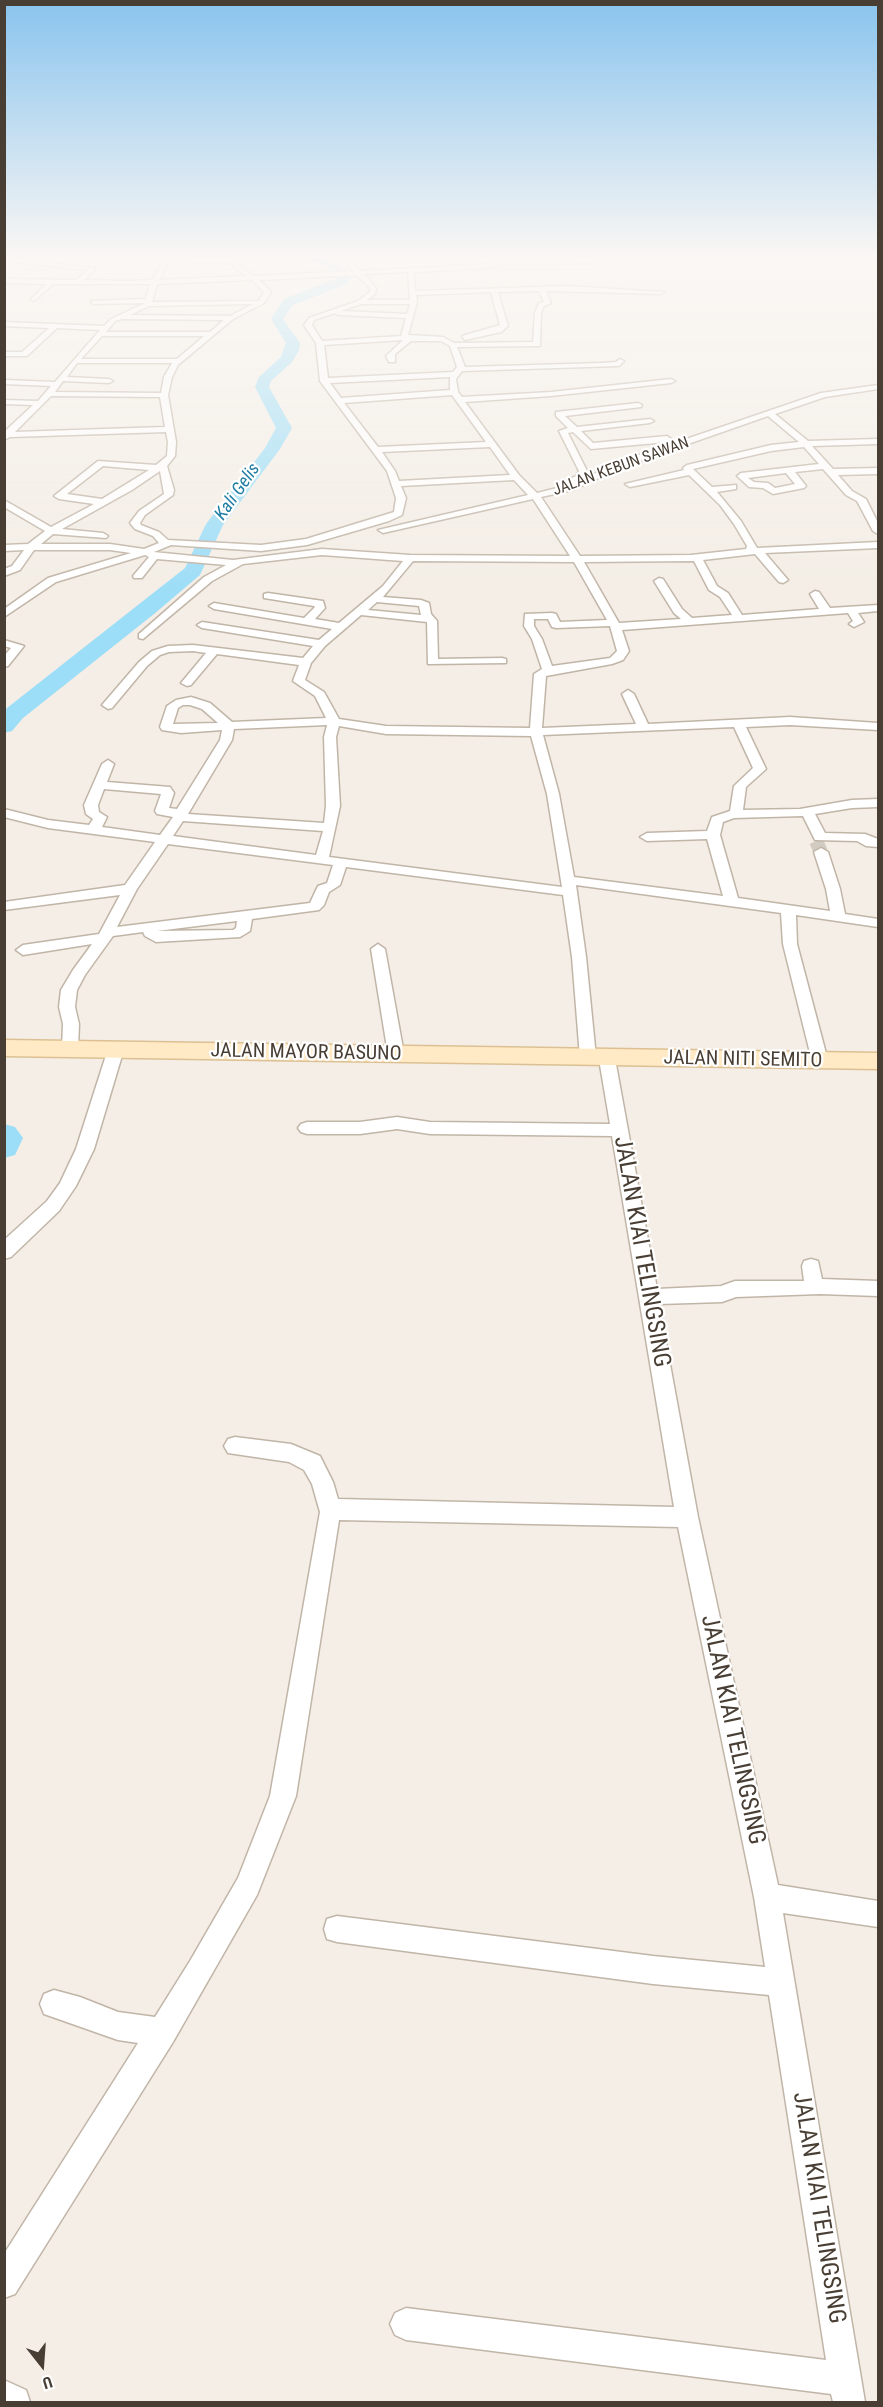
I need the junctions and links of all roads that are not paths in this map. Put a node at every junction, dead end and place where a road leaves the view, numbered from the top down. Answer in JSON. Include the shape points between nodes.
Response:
{"nodes":[{"id":1,"x":69,"y":370,"type":"edge"},
{"id":2,"x":173,"y":370,"type":"edge"},
{"id":3,"x":323,"y":370,"type":"edge"},
{"id":4,"x":466,"y":370,"type":"edge"},
{"id":5,"x":496,"y":370,"type":"edge"},
{"id":6,"x":509,"y":370,"type":"edge"},
{"id":7,"x":553,"y":370,"type":"edge"},
{"id":8,"x":570,"y":370,"type":"edge"},
{"id":9,"x":458,"y":371,"type":"junction"},
{"id":10,"x":574,"y":374,"type":"dead end"},
{"id":11,"x":538,"y":375,"type":"junction"},
{"id":12,"x":39,"y":377,"type":"dead end"},
{"id":13,"x":500,"y":378,"type":"dead end"},
{"id":14,"x":60,"y":381,"type":"junction"},
{"id":15,"x":109,"y":381,"type":"dead end"},
{"id":16,"x":324,"y":381,"type":"junction"},
{"id":17,"x":582,"y":381,"type":"dead end"},
{"id":18,"x":670,"y":381,"type":"dead end"},
{"id":19,"x":4,"y":382,"type":"edge"},
{"id":20,"x":30,"y":383,"type":"junction"},
{"id":21,"x":621,"y":384,"type":"junction"},
{"id":22,"x":879,"y":387,"type":"edge"},
{"id":23,"x":506,"y":388,"type":"dead end"},
{"id":24,"x":589,"y":388,"type":"junction"},
{"id":25,"x":454,"y":392,"type":"junction"},
{"id":26,"x":49,"y":394,"type":"junction"},
{"id":27,"x":551,"y":394,"type":"junction"},
{"id":28,"x":164,"y":395,"type":"junction"},
{"id":29,"x":511,"y":397,"type":"junction"},
{"id":30,"x":460,"y":400,"type":"junction"},
{"id":31,"x":338,"y":401,"type":"junction"},
{"id":32,"x":4,"y":402,"type":"edge"},
{"id":33,"x":40,"y":403,"type":"junction"},
{"id":34,"x":638,"y":405,"type":"junction"},
{"id":35,"x":769,"y":413,"type":"junction"},
{"id":36,"x":650,"y":421,"type":"junction"},
{"id":37,"x":169,"y":429,"type":"junction"},
{"id":38,"x":574,"y":429,"type":"junction"},
{"id":39,"x":105,"y":431,"type":"junction"},
{"id":40,"x":6,"y":436,"type":"edge"},
{"id":41,"x":879,"y":441,"type":"edge"},
{"id":42,"x":631,"y":442,"type":"junction"},
{"id":43,"x":493,"y":444,"type":"junction"},
{"id":44,"x":806,"y":444,"type":"junction"},
{"id":45,"x":101,"y":445,"type":"dead end"},
{"id":46,"x":591,"y":446,"type":"junction"},
{"id":47,"x":375,"y":450,"type":"junction"},
{"id":48,"x":646,"y":453,"type":"junction"},
{"id":49,"x":160,"y":467,"type":"junction"},
{"id":50,"x":681,"y":467,"type":"junction"},
{"id":51,"x":828,"y":469,"type":"junction"},
{"id":52,"x":789,"y":471,"type":"junction"},
{"id":53,"x":879,"y":471,"type":"edge"},
{"id":54,"x":582,"y":473,"type":"junction"},
{"id":55,"x":516,"y":477,"type":"junction"},
{"id":56,"x":397,"y":484,"type":"junction"},
{"id":57,"x":630,"y":484,"type":"dead end"},
{"id":58,"x":733,"y":487,"type":"dead end"},
{"id":59,"x":708,"y":490,"type":"junction"},
{"id":60,"x":532,"y":494,"type":"junction"},
{"id":61,"x":105,"y":502,"type":"junction"},
{"id":62,"x":4,"y":503,"type":"edge"},
{"id":63,"x":874,"y":514,"type":"edge"},
{"id":64,"x":51,"y":531,"type":"junction"},
{"id":65,"x":879,"y":531,"type":"edge"},
{"id":66,"x":364,"y":536,"type":"dead end"},
{"id":67,"x":169,"y":542,"type":"junction"},
{"id":68,"x":343,"y":544,"type":"dead end"},
{"id":69,"x":879,"y":545,"type":"edge"},
{"id":70,"x":31,"y":547,"type":"junction"},
{"id":71,"x":4,"y":548,"type":"edge"},
{"id":72,"x":261,"y":548,"type":"junction"},
{"id":73,"x":755,"y":551,"type":"junction"},
{"id":74,"x":322,"y":552,"type":"junction"},
{"id":75,"x":150,"y":554,"type":"junction"},
{"id":76,"x":697,"y":557,"type":"junction"},
{"id":77,"x":410,"y":558,"type":"junction"},
{"id":78,"x":577,"y":559,"type":"junction"},
{"id":79,"x":254,"y":560,"type":"junction"},
{"id":80,"x":237,"y":562,"type":"junction"},
{"id":81,"x":4,"y":573,"type":"edge"},
{"id":82,"x":138,"y":576,"type":"dead end"},
{"id":83,"x":783,"y":580,"type":"dead end"},
{"id":84,"x":659,"y":581,"type":"dead end"},
{"id":85,"x":815,"y":594,"type":"dead end"},
{"id":86,"x":268,"y":596,"type":"dead end"},
{"id":87,"x":375,"y":599,"type":"junction"},
{"id":88,"x":214,"y":606,"type":"dead end"},
{"id":89,"x":879,"y":608,"type":"edge"},
{"id":90,"x":851,"y":610,"type":"junction"},
{"id":91,"x":826,"y":611,"type":"junction"},
{"id":92,"x":359,"y":612,"type":"junction"},
{"id":93,"x":4,"y":614,"type":"edge"},
{"id":94,"x":553,"y":617,"type":"junction"},
{"id":95,"x":739,"y":618,"type":"junction"},
{"id":96,"x":431,"y":619,"type":"junction"},
{"id":97,"x":307,"y":621,"type":"junction"},
{"id":98,"x":690,"y":622,"type":"junction"},
{"id":99,"x":854,"y":624,"type":"dead end"},
{"id":100,"x":615,"y":625,"type":"junction"},
{"id":101,"x":202,"y":626,"type":"dead end"},
{"id":102,"x":544,"y":626,"type":"dead end"},
{"id":103,"x":341,"y":627,"type":"junction"},
{"id":104,"x":142,"y":636,"type":"dead end"},
{"id":105,"x":4,"y":643,"type":"edge"},
{"id":106,"x":321,"y":644,"type":"junction"},
{"id":107,"x":213,"y":652,"type":"junction"},
{"id":108,"x":502,"y":661,"type":"dead end"},
{"id":109,"x":306,"y":662,"type":"junction"},
{"id":110,"x":4,"y":664,"type":"edge"},
{"id":111,"x":548,"y":670,"type":"junction"},
{"id":112,"x":188,"y":683,"type":"dead end"},
{"id":113,"x":628,"y":694,"type":"dead end"},
{"id":114,"x":108,"y":705,"type":"dead end"},
{"id":115,"x":333,"y":722,"type":"junction"},
{"id":116,"x":740,"y":724,"type":"junction"},
{"id":117,"x":879,"y":726,"type":"edge"},
{"id":118,"x":644,"y":728,"type":"junction"},
{"id":119,"x":536,"y":732,"type":"junction"},
{"id":120,"x":108,"y":764,"type":"dead end"},
{"id":121,"x":99,"y":785,"type":"junction"},
{"id":122,"x":879,"y":803,"type":"edge"},
{"id":123,"x":807,"y":812,"type":"junction"},
{"id":124,"x":4,"y":813,"type":"edge"},
{"id":125,"x":736,"y":814,"type":"junction"},
{"id":126,"x":180,"y":816,"type":"junction"},
{"id":127,"x":330,"y":826,"type":"junction"},
{"id":128,"x":94,"y":830,"type":"junction"},
{"id":129,"x":713,"y":835,"type":"junction"},
{"id":130,"x":647,"y":837,"type":"dead end"},
{"id":131,"x":162,"y":840,"type":"junction"},
{"id":132,"x":879,"y":843,"type":"edge"},
{"id":133,"x":819,"y":844,"type":"junction"},
{"id":134,"x":321,"y":859,"type":"junction"},
{"id":135,"x":341,"y":861,"type":"junction"},
{"id":136,"x":568,"y":886,"type":"junction"},
{"id":137,"x":130,"y":889,"type":"junction"},
{"id":138,"x":732,"y":901,"type":"junction"},
{"id":139,"x":4,"y":906,"type":"edge"},
{"id":140,"x":788,"y":909,"type":"junction"},
{"id":141,"x":838,"y":917,"type":"junction"},
{"id":142,"x":879,"y":923,"type":"edge"},
{"id":143,"x":107,"y":935,"type":"junction"},
{"id":144,"x":378,"y":949,"type":"dead end"},
{"id":145,"x":23,"y":950,"type":"dead end"},
{"id":146,"x":9,"y":1048,"type":"edge"},
{"id":147,"x":70,"y":1048,"type":"junction"},
{"id":148,"x":116,"y":1049,"type":"junction"},
{"id":149,"x":396,"y":1054,"type":"junction"},
{"id":150,"x":598,"y":1058,"type":"junction"},
{"id":151,"x":820,"y":1061,"type":"junction"},
{"id":152,"x":879,"y":1061,"type":"edge"},
{"id":153,"x":308,"y":1128,"type":"dead end"},
{"id":154,"x":620,"y":1130,"type":"junction"},
{"id":155,"x":4,"y":1252,"type":"edge"},
{"id":156,"x":879,"y":1288,"type":"edge"},
{"id":157,"x":649,"y":1297,"type":"junction"},
{"id":158,"x":235,"y":1446,"type":"dead end"},
{"id":159,"x":331,"y":1513,"type":"junction"},
{"id":160,"x":687,"y":1517,"type":"junction"},
{"id":161,"x":767,"y":1897,"type":"junction"},
{"id":162,"x":879,"y":1914,"type":"edge"},
{"id":163,"x":337,"y":1929,"type":"dead end"},
{"id":164,"x":782,"y":1982,"type":"junction"},
{"id":165,"x":54,"y":2004,"type":"dead end"},
{"id":166,"x":163,"y":2032,"type":"junction"},
{"id":167,"x":4,"y":2283,"type":"edge"},
{"id":168,"x":406,"y":2324,"type":"dead end"},
{"id":169,"x":847,"y":2391,"type":"edge"},
{"id":170,"x":4,"y":2396,"type":"edge"},
{"id":171,"x":14,"y":2403,"type":"edge"}],
"edges":[{"from":1,"to":14,"type":"street"},
{"from":2,"to":28,"type":"street"},
{"from":3,"to":16,"type":"street"},
{"from":4,"to":9,"type":"street"},
{"from":5,"to":13,"type":"street"},
{"from":6,"to":11,"type":"street"},
{"from":7,"to":11,"type":"street"},
{"from":8,"to":10,"type":"street"},
{"from":9,"to":16,"type":"street"},
{"from":9,"to":25,"type":"street","via":[[451,382]]},
{"from":11,"to":27,"type":"street"},
{"from":12,"to":20,"type":"street"},
{"from":14,"to":15,"type":"street"},
{"from":14,"to":20,"type":"street"},
{"from":14,"to":26,"type":"street"},
{"from":16,"to":31,"type":"street"},
{"from":17,"to":24,"type":"street"},
{"from":18,"to":21,"type":"street"},
{"from":19,"to":20,"type":"street"},
{"from":21,"to":24,"type":"street"},
{"from":21,"to":34,"type":"street"},
{"from":22,"to":35,"type":"street","name":"JALAN KEBUN SAWAN","via":[[871,392]]},
{"from":23,"to":29,"type":"street"},
{"from":24,"to":27,"type":"street"},
{"from":25,"to":30,"type":"street"},
{"from":25,"to":31,"type":"street","via":[[368,395]]},
{"from":26,"to":28,"type":"street"},
{"from":26,"to":33,"type":"street"},
{"from":27,"to":29,"type":"street"},
{"from":28,"to":37,"type":"street"},
{"from":29,"to":30,"type":"street"},
{"from":30,"to":43,"type":"street"},
{"from":31,"to":47,"type":"street"},
{"from":32,"to":33,"type":"street"},
{"from":33,"to":40,"type":"street"},
{"from":34,"to":36,"type":"street"},
{"from":34,"to":38,"type":"street","via":[[559,413]]},
{"from":35,"to":44,"type":"street"},
{"from":35,"to":48,"type":"street","name":"JALAN KEBUN SAWAN"},
{"from":36,"to":38,"type":"street"},
{"from":36,"to":42,"type":"street","via":[[667,439]]},
{"from":37,"to":39,"type":"street"},
{"from":37,"to":49,"type":"street","via":[[171,456]]},
{"from":38,"to":46,"type":"street"},
{"from":38,"to":54,"type":"street","via":[[562,432],[580,462]]},
{"from":39,"to":40,"type":"street"},
{"from":39,"to":45,"type":"street"},
{"from":41,"to":44,"type":"street"},
{"from":42,"to":46,"type":"street"},
{"from":42,"to":48,"type":"street"},
{"from":43,"to":47,"type":"street"},
{"from":43,"to":55,"type":"street"},
{"from":44,"to":50,"type":"street"},
{"from":44,"to":51,"type":"street"},
{"from":46,"to":54,"type":"street","via":[[601,460],[597,468]]},
{"from":47,"to":56,"type":"street"},
{"from":48,"to":50,"type":"street"},
{"from":48,"to":60,"type":"street","name":"JALAN KEBUN SAWAN","via":[[580,485]]},
{"from":49,"to":61,"type":"street"},
{"from":49,"to":61,"type":"street","via":[[101,463],[59,496]]},
{"from":49,"to":67,"type":"street","via":[[168,495],[142,513],[135,523]]},
{"from":50,"to":57,"type":"street"},
{"from":50,"to":59,"type":"street"},
{"from":51,"to":52,"type":"street"},
{"from":51,"to":53,"type":"street"},
{"from":51,"to":63,"type":"street"},
{"from":52,"to":52,"type":"street","via":[[766,473],[741,476],[750,484],[773,490],[801,486]]},
{"from":54,"to":60,"type":"street","via":[[565,484]]},
{"from":55,"to":56,"type":"street"},
{"from":55,"to":60,"type":"street"},
{"from":56,"to":72,"type":"street","via":[[401,509],[395,516],[306,542]]},
{"from":58,"to":59,"type":"street"},
{"from":59,"to":73,"type":"street","via":[[738,523]]},
{"from":60,"to":66,"type":"street"},
{"from":60,"to":78,"type":"street"},
{"from":61,"to":64,"type":"street"},
{"from":62,"to":64,"type":"street"},
{"from":63,"to":65,"type":"street"},
{"from":64,"to":67,"type":"street"},
{"from":64,"to":70,"type":"street"},
{"from":67,"to":72,"type":"street"},
{"from":67,"to":75,"type":"street"},
{"from":68,"to":74,"type":"street"},
{"from":69,"to":73,"type":"street"},
{"from":70,"to":71,"type":"street"},
{"from":70,"to":75,"type":"street","via":[[110,547]]},
{"from":70,"to":81,"type":"street","via":[[16,568]]},
{"from":72,"to":79,"type":"street"},
{"from":73,"to":76,"type":"street"},
{"from":73,"to":83,"type":"street"},
{"from":74,"to":77,"type":"street"},
{"from":74,"to":79,"type":"street"},
{"from":75,"to":80,"type":"street"},
{"from":75,"to":82,"type":"street"},
{"from":75,"to":93,"type":"street","via":[[52,580]]},
{"from":76,"to":78,"type":"street"},
{"from":76,"to":95,"type":"street","via":[[713,588],[724,595]]},
{"from":77,"to":78,"type":"street"},
{"from":77,"to":87,"type":"street"},
{"from":78,"to":100,"type":"street"},
{"from":79,"to":80,"type":"street"},
{"from":80,"to":104,"type":"street","via":[[208,579]]},
{"from":84,"to":98,"type":"street"},
{"from":85,"to":91,"type":"street"},
{"from":86,"to":97,"type":"street","via":[[321,604]]},
{"from":87,"to":92,"type":"street"},
{"from":87,"to":96,"type":"street","via":[[421,603]]},
{"from":88,"to":97,"type":"street"},
{"from":89,"to":90,"type":"street"},
{"from":90,"to":91,"type":"street"},
{"from":90,"to":99,"type":"street","via":[[858,620]]},
{"from":91,"to":95,"type":"street"},
{"from":92,"to":96,"type":"street"},
{"from":92,"to":103,"type":"street"},
{"from":94,"to":100,"type":"street"},
{"from":94,"to":102,"type":"street"},
{"from":94,"to":111,"type":"street","via":[[528,617]]},
{"from":95,"to":98,"type":"street"},
{"from":96,"to":108,"type":"street","via":[[432,662]]},
{"from":97,"to":103,"type":"street"},
{"from":98,"to":100,"type":"street"},
{"from":100,"to":111,"type":"street","via":[[623,651],[619,658]]},
{"from":101,"to":106,"type":"street"},
{"from":103,"to":106,"type":"street"},
{"from":105,"to":110,"type":"street","via":[[18,645]]},
{"from":106,"to":109,"type":"street"},
{"from":107,"to":109,"type":"street"},
{"from":107,"to":112,"type":"street"},
{"from":107,"to":114,"type":"street","via":[[179,648],[156,653]]},
{"from":109,"to":115,"type":"street","via":[[299,681],[320,694]]},
{"from":111,"to":119,"type":"street","name":"JALAN KIAI TELINGSING","via":[[540,674]]},
{"from":113,"to":118,"type":"street"},
{"from":115,"to":119,"type":"street","via":[[386,729]]},
{"from":115,"to":126,"type":"street","via":[[229,726],[226,740]]},
{"from":115,"to":127,"type":"street"},
{"from":116,"to":117,"type":"street"},
{"from":116,"to":118,"type":"street"},
{"from":116,"to":125,"type":"street","via":[[760,769],[740,786]]},
{"from":118,"to":119,"type":"street"},
{"from":119,"to":136,"type":"street","name":"JALAN KIAI TELINGSING","via":[[553,794]]},
{"from":120,"to":121,"type":"street"},
{"from":121,"to":126,"type":"street","via":[[167,790],[162,811]]},
{"from":121,"to":128,"type":"street","via":[[91,808],[99,817]]},
{"from":122,"to":123,"type":"street"},
{"from":123,"to":125,"type":"street"},
{"from":123,"to":133,"type":"street"},
{"from":124,"to":128,"type":"street"},
{"from":125,"to":129,"type":"street","via":[[717,820]]},
{"from":126,"to":127,"type":"street"},
{"from":126,"to":131,"type":"street"},
{"from":127,"to":134,"type":"street"},
{"from":128,"to":131,"type":"street"},
{"from":129,"to":130,"type":"street"},
{"from":129,"to":138,"type":"street"},
{"from":131,"to":134,"type":"street"},
{"from":131,"to":137,"type":"street"},
{"from":132,"to":133,"type":"street","via":[[860,837]]},
{"from":133,"to":141,"type":"street"},
{"from":134,"to":135,"type":"street"},
{"from":135,"to":136,"type":"street"},
{"from":135,"to":143,"type":"street","via":[[333,885],[323,889],[315,907],[245,917],[243,931],[235,934],[156,937],[150,933],[150,926]]},
{"from":136,"to":138,"type":"street"},
{"from":136,"to":150,"type":"street","name":"JALAN KIAI TELINGSING"},
{"from":137,"to":139,"type":"street"},
{"from":137,"to":143,"type":"street"},
{"from":138,"to":140,"type":"street"},
{"from":140,"to":141,"type":"street"},
{"from":140,"to":151,"type":"street","via":[[790,944]]},
{"from":141,"to":142,"type":"street"},
{"from":143,"to":145,"type":"street"},
{"from":143,"to":147,"type":"street","via":[[69,990]]},
{"from":144,"to":149,"type":"street"},
{"from":146,"to":147,"type":"main road","name":"JALAN MAYOR BASUNO"},
{"from":147,"to":148,"type":"main road","name":"JALAN MAYOR BASUNO"},
{"from":148,"to":149,"type":"main road","name":"JALAN MAYOR BASUNO"},
{"from":148,"to":155,"type":"street","via":[[85,1149],[67,1186],[53,1206]]},
{"from":149,"to":150,"type":"main road","name":"JALAN MAYOR BASUNO"},
{"from":150,"to":151,"type":"main road","name":"JALAN NITI SEMITO"},
{"from":150,"to":154,"type":"street","name":"JALAN KIAI TELINGSING"},
{"from":151,"to":152,"type":"main road","name":"JALAN NITI SEMITO"},
{"from":153,"to":154,"type":"street","via":[[397,1123],[430,1128]]},
{"from":154,"to":157,"type":"street","name":"JALAN KIAI TELINGSING"},
{"from":156,"to":157,"type":"street","via":[[735,1288],[722,1294]]},
{"from":157,"to":160,"type":"street","name":"JALAN KIAI TELINGSING"},
{"from":158,"to":159,"type":"street","via":[[291,1453],[312,1463]]},
{"from":159,"to":160,"type":"street","via":[[337,1509]]},
{"from":159,"to":166,"type":"street","via":[[283,1796],[248,1886]]},
{"from":160,"to":161,"type":"street","name":"JALAN KIAI TELINGSING"},
{"from":161,"to":162,"type":"street"},
{"from":161,"to":164,"type":"street","name":"JALAN KIAI TELINGSING"},
{"from":163,"to":164,"type":"street","via":[[653,1970]]},
{"from":164,"to":169,"type":"street","name":"JALAN KIAI TELINGSING"},
{"from":165,"to":166,"type":"street","via":[[118,2026]]},
{"from":166,"to":167,"type":"street"},
{"from":168,"to":169,"type":"street"},
{"from":170,"to":171,"type":"street"}]}
